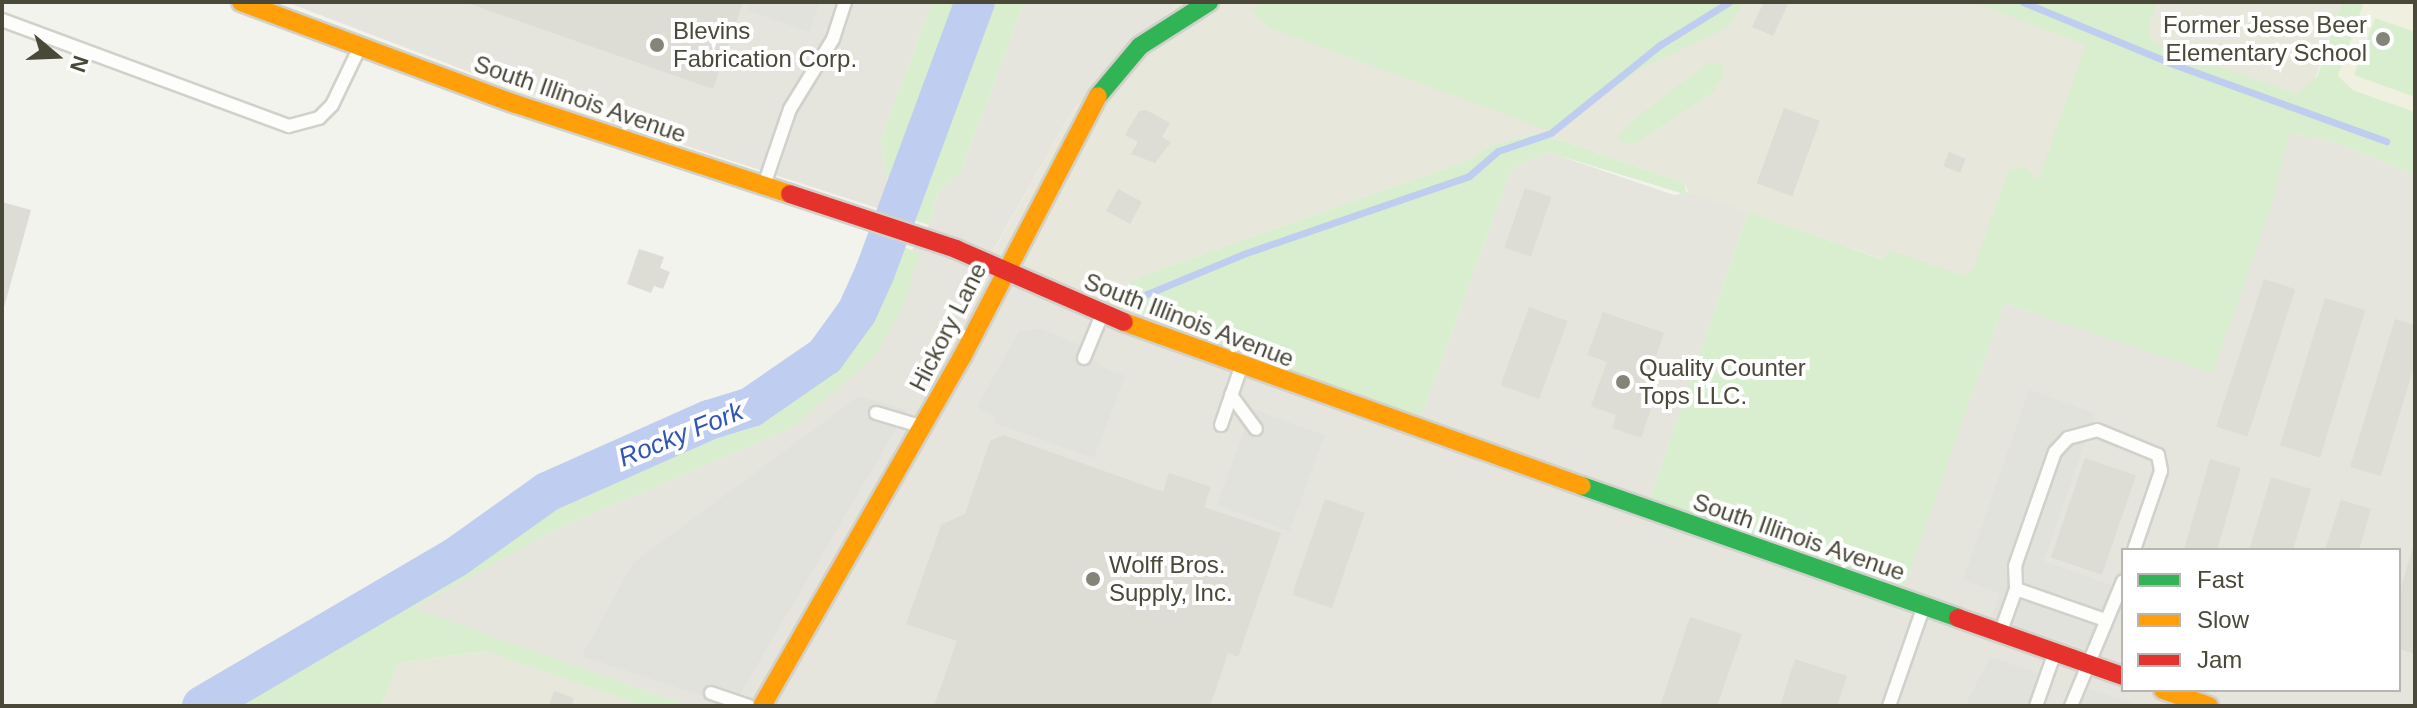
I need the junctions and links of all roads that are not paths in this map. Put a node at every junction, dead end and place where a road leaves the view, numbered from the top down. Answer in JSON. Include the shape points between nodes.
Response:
{"nodes":[{"id":1,"x":241,"y":2,"type":"edge"},
{"id":2,"x":845,"y":2,"type":"edge"},
{"id":3,"x":1209,"y":2,"type":"edge"},
{"id":4,"x":266,"y":6,"type":"edge"},
{"id":5,"x":2,"y":20,"type":"edge"},
{"id":6,"x":360,"y":46,"type":"junction"},
{"id":7,"x":764,"y":185,"type":"junction"},
{"id":8,"x":1003,"y":270,"type":"junction"},
{"id":9,"x":1102,"y":314,"type":"junction"},
{"id":10,"x":1084,"y":358,"type":"dead end"},
{"id":11,"x":1241,"y":367,"type":"junction"},
{"id":12,"x":1231,"y":395,"type":"junction"},
{"id":13,"x":876,"y":413,"type":"dead end"},
{"id":14,"x":1221,"y":425,"type":"dead end"},
{"id":15,"x":923,"y":427,"type":"junction"},
{"id":16,"x":1256,"y":429,"type":"dead end"},
{"id":17,"x":2135,"y":548,"type":"edge"},
{"id":18,"x":2121,"y":587,"type":"edge"},
{"id":19,"x":2016,"y":589,"type":"junction"},
{"id":20,"x":1923,"y":606,"type":"junction"},
{"id":21,"x":2102,"y":619,"type":"junction"},
{"id":22,"x":2000,"y":633,"type":"junction"},
{"id":23,"x":2055,"y":652,"type":"junction"},
{"id":24,"x":2087,"y":663,"type":"junction"},
{"id":25,"x":2121,"y":675,"type":"edge"},
{"id":26,"x":2169,"y":692,"type":"edge"},
{"id":27,"x":711,"y":693,"type":"dead end"},
{"id":28,"x":749,"y":706,"type":"edge"},
{"id":29,"x":762,"y":706,"type":"edge"},
{"id":30,"x":1889,"y":706,"type":"edge"},
{"id":31,"x":2036,"y":706,"type":"edge"},
{"id":32,"x":2071,"y":706,"type":"edge"},
{"id":33,"x":2209,"y":706,"type":"edge"}],
"edges":[{"from":1,"to":4,"type":"main road","name":"South Illinois Avenue"},
{"from":2,"to":7,"type":"lane","via":[[833,39],[790,109]]},
{"from":3,"to":8,"type":"main road","name":"Hickory Lane","via":[[1163,27],[1105,85],[1069,139]]},
{"from":4,"to":6,"type":"main road","name":"South Illinois Avenue"},
{"from":5,"to":6,"type":"lane","via":[[289,126],[319,118],[332,105]]},
{"from":6,"to":7,"type":"main road","name":"South Illinois Avenue","via":[[516,104]]},
{"from":7,"to":8,"type":"main road","name":"South Illinois Avenue","via":[[945,245]]},
{"from":8,"to":9,"type":"main road","name":"South Illinois Avenue"},
{"from":8,"to":15,"type":"main road","name":"Hickory Lane"},
{"from":9,"to":10,"type":"lane"},
{"from":9,"to":11,"type":"main road","name":"South Illinois Avenue"},
{"from":11,"to":12,"type":"lane"},
{"from":11,"to":20,"type":"main road","name":"South Illinois Avenue"},
{"from":12,"to":14,"type":"lane"},
{"from":12,"to":16,"type":"lane"},
{"from":13,"to":15,"type":"lane"},
{"from":15,"to":29,"type":"main road","name":"Hickory Lane"},
{"from":17,"to":19,"type":"lane","via":[[2161,471],[2158,455],[2097,430],[2083,431],[2055,452],[2015,566]]},
{"from":18,"to":21,"type":"lane","via":[[2114,607]]},
{"from":19,"to":21,"type":"lane"},
{"from":19,"to":22,"type":"lane"},
{"from":20,"to":22,"type":"main road","name":"South Illinois Avenue"},
{"from":20,"to":30,"type":"lane"},
{"from":21,"to":24,"type":"lane"},
{"from":22,"to":23,"type":"main road","name":"South Illinois Avenue"},
{"from":23,"to":24,"type":"main road","name":"South Illinois Avenue"},
{"from":23,"to":31,"type":"lane"},
{"from":24,"to":25,"type":"main road","name":"South Illinois Avenue"},
{"from":24,"to":32,"type":"lane"},
{"from":26,"to":33,"type":"main road"},
{"from":27,"to":28,"type":"lane"}]}
